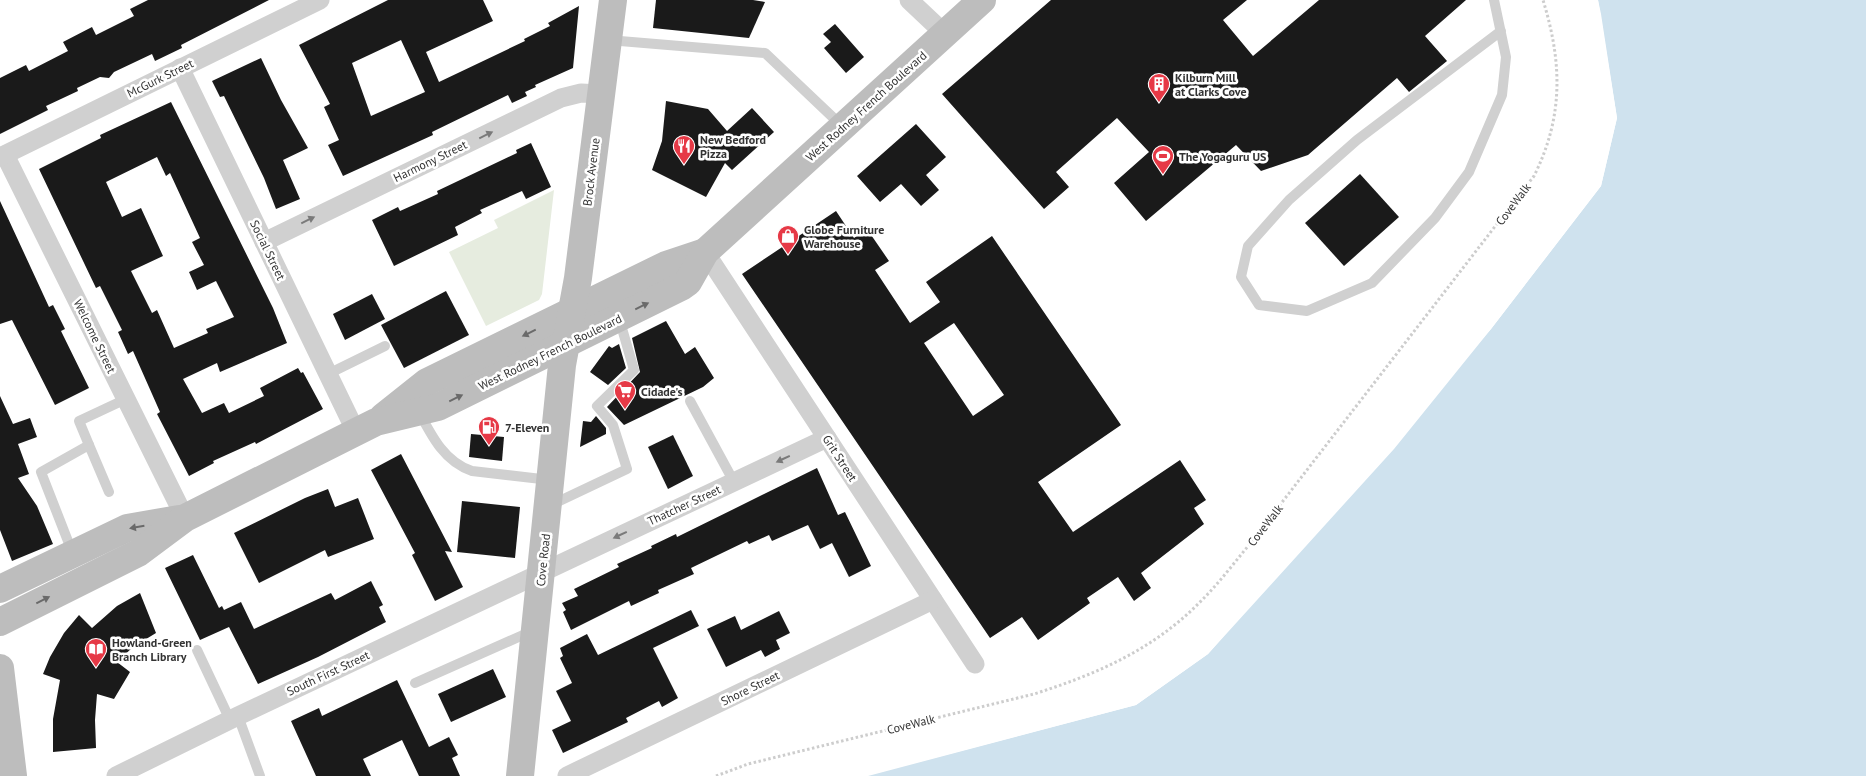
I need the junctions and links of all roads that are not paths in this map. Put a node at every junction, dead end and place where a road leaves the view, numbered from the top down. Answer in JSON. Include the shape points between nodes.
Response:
{"nodes":[{"id":1,"x":320,"y":0,"type":"edge"},
{"id":2,"x":613,"y":0,"type":"edge"},
{"id":3,"x":909,"y":0,"type":"edge"},
{"id":4,"x":982,"y":0,"type":"edge"},
{"id":5,"x":1494,"y":0,"type":"edge"},
{"id":6,"x":1501,"y":31,"type":"junction"},
{"id":7,"x":944,"y":34,"type":"junction"},
{"id":8,"x":608,"y":40,"type":"junction"},
{"id":9,"x":180,"y":68,"type":"junction"},
{"id":10,"x":600,"y":94,"type":"junction"},
{"id":11,"x":843,"y":127,"type":"junction"},
{"id":12,"x":2,"y":156,"type":"edge"},
{"id":13,"x":264,"y":242,"type":"junction"},
{"id":14,"x":705,"y":252,"type":"junction"},
{"id":15,"x":572,"y":312,"type":"junction"},
{"id":16,"x":619,"y":318,"type":"junction"},
{"id":17,"x":567,"y":343,"type":"junction"},
{"id":18,"x":385,"y":346,"type":"dead end"},
{"id":19,"x":328,"y":374,"type":"junction"},
{"id":20,"x":126,"y":398,"type":"junction"},
{"id":21,"x":690,"y":401,"type":"dead end"},
{"id":22,"x":419,"y":412,"type":"junction"},
{"id":23,"x":366,"y":427,"type":"junction"},
{"id":24,"x":827,"y":438,"type":"junction"},
{"id":25,"x":89,"y":445,"type":"junction"},
{"id":26,"x":734,"y":482,"type":"junction"},
{"id":27,"x":109,"y":492,"type":"dead end"},
{"id":28,"x":550,"y":493,"type":"junction"},
{"id":29,"x":185,"y":518,"type":"junction"},
{"id":30,"x":73,"y":555,"type":"junction"},
{"id":31,"x":541,"y":572,"type":"junction"},
{"id":32,"x":0,"y":589,"type":"edge"},
{"id":33,"x":933,"y":600,"type":"junction"},
{"id":34,"x":0,"y":622,"type":"edge"},
{"id":35,"x":535,"y":630,"type":"junction"},
{"id":36,"x":197,"y":650,"type":"dead end"},
{"id":37,"x":975,"y":664,"type":"dead end"},
{"id":38,"x":0,"y":668,"type":"edge"},
{"id":39,"x":415,"y":683,"type":"dead end"},
{"id":40,"x":234,"y":718,"type":"junction"},
{"id":41,"x":5,"y":736,"type":"edge"},
{"id":42,"x":13,"y":776,"type":"edge"},
{"id":43,"x":116,"y":776,"type":"edge"},
{"id":44,"x":260,"y":776,"type":"edge"},
{"id":45,"x":520,"y":776,"type":"edge"},
{"id":46,"x":567,"y":776,"type":"edge"}],
"edges":[{"from":1,"to":9,"type":"street","name":"McGurk Street"},
{"from":2,"to":8,"type":"main road","name":"Brock Avenue"},
{"from":3,"to":7,"type":"street"},
{"from":4,"to":7,"type":"main road","name":"West Rodney French Boulevard"},
{"from":5,"to":6,"type":"lane"},
{"from":6,"to":6,"type":"lane","via":[[1506,57],[1502,95],[1469,172],[1435,218],[1372,283],[1306,310],[1259,305],[1241,277],[1248,246],[1289,200],[1357,140]]},
{"from":7,"to":11,"type":"main road","name":"West Rodney French Boulevard"},
{"from":8,"to":10,"type":"main road","name":"Brock Avenue"},
{"from":8,"to":11,"type":"lane","via":[[765,54]]},
{"from":9,"to":12,"type":"street","name":"McGurk Street"},
{"from":9,"to":13,"type":"street","name":"Social Street"},
{"from":13,"to":10,"type":"street","name":"Harmony Street","one_way":true,"via":[[561,98],[581,93]]},
{"from":10,"to":15,"type":"main road","name":"Brock Avenue"},
{"from":11,"to":14,"type":"main road","name":"West Rodney French Boulevard"},
{"from":12,"to":20,"type":"street","name":"Welcome Street"},
{"from":13,"to":19,"type":"street","name":"Social Street"},
{"from":14,"to":15,"type":"main road","name":"West Rodney French Boulevard","via":[[674,262]]},
{"from":16,"to":14,"type":"main road","name":"West Rodney French Boulevard","one_way":true,"via":[[688,282]]},
{"from":14,"to":24,"type":"street","name":"Grit Street"},
{"from":15,"to":17,"type":"main road","name":"Brock Avenue"},
{"from":15,"to":23,"type":"main road","name":"West Rodney French Boulevard","one_way":true,"via":[[426,382]]},
{"from":16,"to":17,"type":"main road","name":"West Rodney French Boulevard"},
{"from":16,"to":28,"type":"lane","via":[[634,370],[597,406],[613,425],[627,469]]},
{"from":22,"to":17,"type":"main road","name":"West Rodney French Boulevard","one_way":true,"via":[[438,407]]},
{"from":17,"to":28,"type":"main road","name":"Cove Road"},
{"from":18,"to":19,"type":"lane"},
{"from":19,"to":23,"type":"street","name":"Social Street"},
{"from":20,"to":25,"type":"lane","via":[[80,421]]},
{"from":20,"to":29,"type":"street","name":"Welcome Street"},
{"from":21,"to":26,"type":"lane"},
{"from":22,"to":23,"type":"main road","name":"West Rodney French Boulevard"},
{"from":22,"to":28,"type":"lane","via":[[439,446],[460,467]]},
{"from":23,"to":29,"type":"main road","name":"West Rodney French Boulevard"},
{"from":24,"to":26,"type":"street","name":"Thatcher Street","one_way":true},
{"from":24,"to":33,"type":"street","name":"Grit Street"},
{"from":25,"to":27,"type":"lane"},
{"from":25,"to":30,"type":"lane","via":[[41,472]]},
{"from":26,"to":31,"type":"street","name":"Thatcher Street","one_way":true},
{"from":28,"to":31,"type":"main road","name":"Cove Road"},
{"from":29,"to":30,"type":"main road","name":"West Rodney French Boulevard","one_way":true,"via":[[127,528]]},
{"from":34,"to":29,"type":"main road","name":"West Rodney French Boulevard","one_way":true,"via":[[138,553]]},
{"from":30,"to":32,"type":"main road","name":"West Rodney French Boulevard"},
{"from":31,"to":35,"type":"main road","name":"Cove Road"},
{"from":31,"to":40,"type":"street","name":"South First Street"},
{"from":33,"to":37,"type":"street","name":"Grit Street"},
{"from":33,"to":46,"type":"street","name":"Shore Street"},
{"from":35,"to":39,"type":"lane"},
{"from":35,"to":45,"type":"main road","name":"Cove Road"},
{"from":36,"to":40,"type":"lane"},
{"from":38,"to":41,"type":"main road"},
{"from":40,"to":43,"type":"street","name":"South First Street"},
{"from":40,"to":44,"type":"lane"},
{"from":41,"to":42,"type":"main road"}]}
